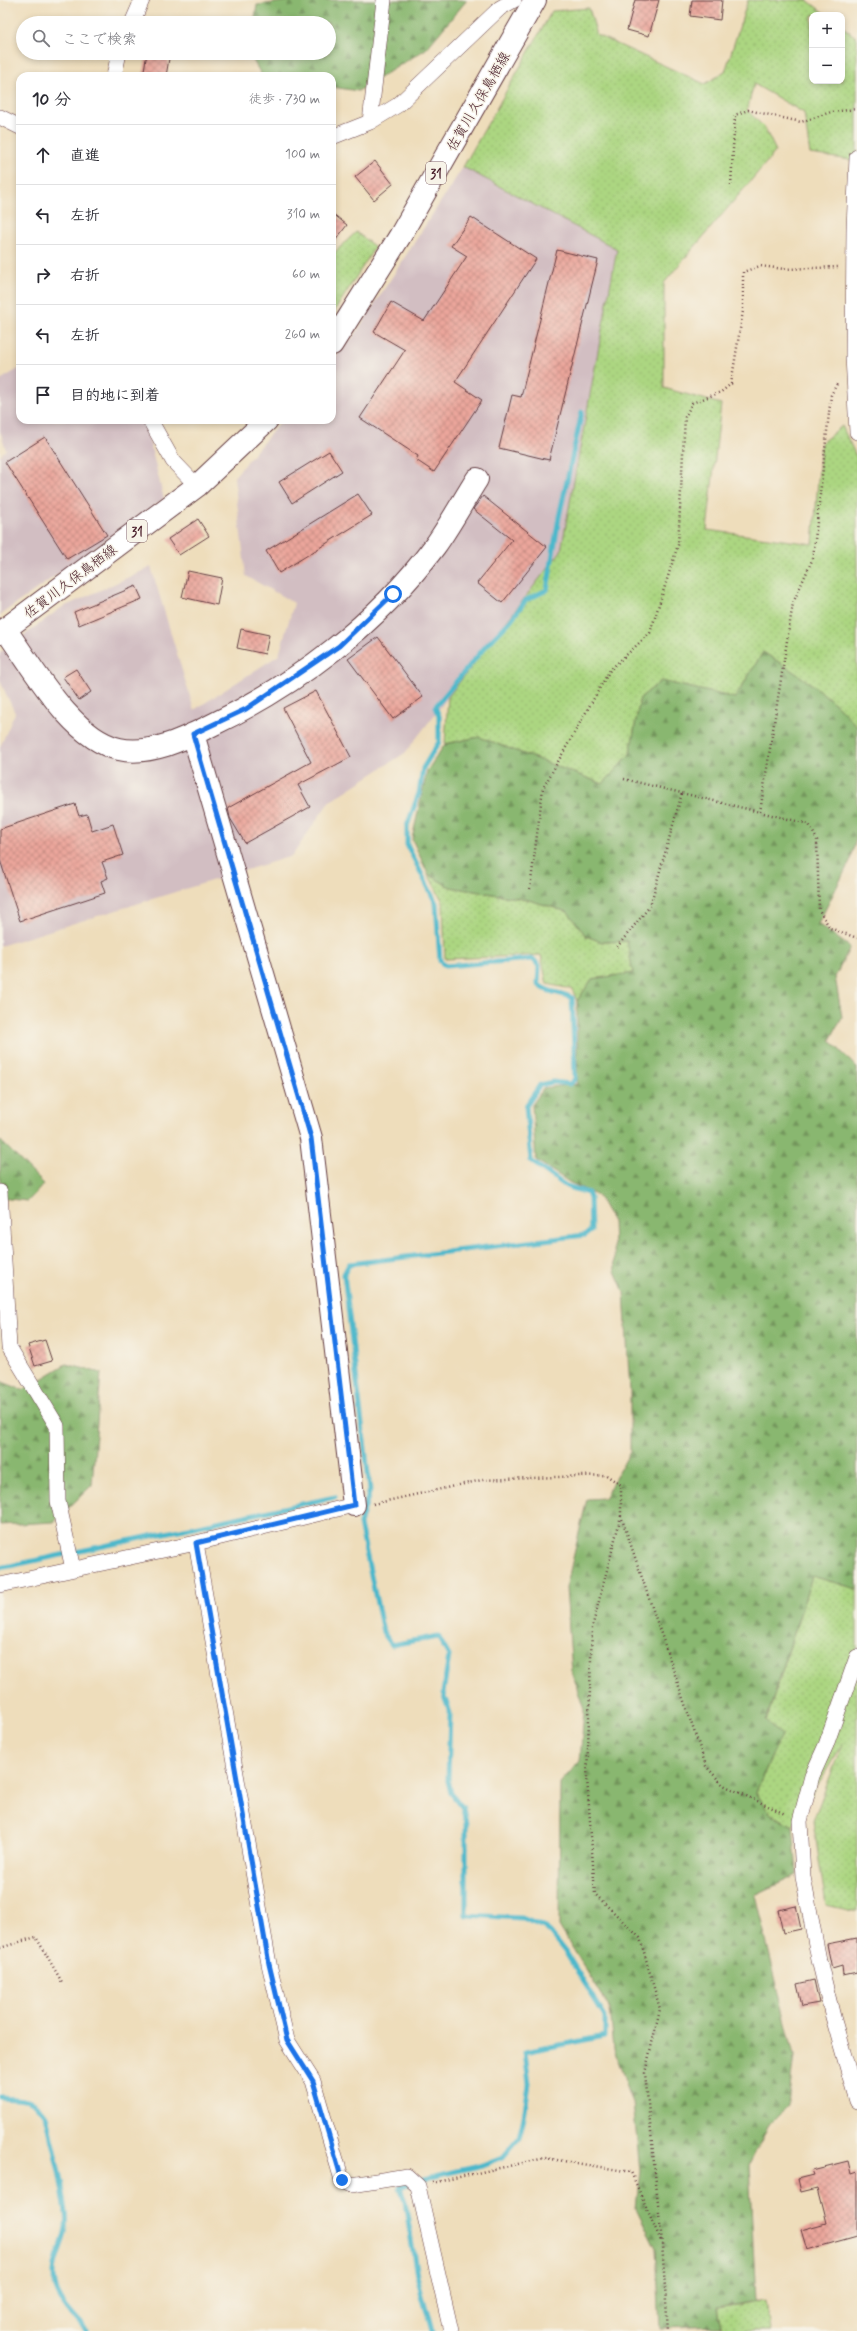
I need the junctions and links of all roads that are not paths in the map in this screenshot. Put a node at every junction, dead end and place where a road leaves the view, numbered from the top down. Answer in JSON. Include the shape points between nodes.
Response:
{"nodes":[{"id":1,"x":142,"y":0,"type":"edge"},
{"id":2,"x":384,"y":0,"type":"edge"},
{"id":3,"x":514,"y":0,"type":"edge"},
{"id":4,"x":535,"y":0,"type":"edge"},
{"id":5,"x":135,"y":16,"type":"edge"},
{"id":6,"x":117,"y":60,"type":"edge"},
{"id":7,"x":115,"y":72,"type":"edge"},
{"id":8,"x":0,"y":117,"type":"edge"},
{"id":9,"x":370,"y":122,"type":"junction"},
{"id":10,"x":16,"y":125,"type":"edge"},
{"id":11,"x":336,"y":135,"type":"edge"},
{"id":12,"x":857,"y":157,"type":"edge"},
{"id":13,"x":336,"y":338,"type":"edge"},
{"id":14,"x":152,"y":424,"type":"edge"},
{"id":15,"x":263,"y":424,"type":"edge"},
{"id":16,"x":857,"y":432,"type":"edge"},
{"id":17,"x":477,"y":479,"type":"dead end"},
{"id":18,"x":197,"y":486,"type":"junction"},
{"id":19,"x":3,"y":631,"type":"edge"},
{"id":20,"x":193,"y":734,"type":"junction"},
{"id":21,"x":0,"y":1192,"type":"edge"},
{"id":22,"x":354,"y":1505,"type":"joint"},
{"id":23,"x":196,"y":1543,"type":"junction"},
{"id":24,"x":73,"y":1569,"type":"junction"},
{"id":25,"x":0,"y":1585,"type":"edge"},
{"id":26,"x":857,"y":1657,"type":"edge"},
{"id":27,"x":857,"y":2101,"type":"edge"},
{"id":28,"x":450,"y":2331,"type":"edge"}],
"edges":[{"from":1,"to":5,"type":"street"},
{"from":2,"to":9,"type":"street"},
{"from":3,"to":9,"type":"street","via":[[500,8],[398,105]]},
{"from":4,"to":13,"type":"street","name":"佐賀川久保鳥栖線","number":"31","via":[[400,236]]},
{"from":6,"to":7,"type":"street"},
{"from":8,"to":10,"type":"street"},
{"from":9,"to":11,"type":"street"},
{"from":12,"to":16,"type":"street","via":[[853,356]]},
{"from":14,"to":18,"type":"street","via":[[173,461]]},
{"from":15,"to":18,"type":"street","name":"佐賀川久保鳥栖線","number":"31"},
{"from":17,"to":20,"type":"street","via":[[435,546],[393,594],[339,646],[246,709]]},
{"from":18,"to":19,"type":"street","name":"佐賀川久保鳥栖線","number":"31"},
{"from":19,"to":20,"type":"street","via":[[70,719],[93,739],[119,749],[148,750]]},
{"from":20,"to":22,"type":"street","via":[[311,1138]]},
{"from":21,"to":24,"type":"street","via":[[9,1347],[57,1426],[58,1501]]},
{"from":22,"to":23,"type":"street"},
{"from":23,"to":24,"type":"street"},
{"from":23,"to":28,"type":"street","via":[[269,1964],[287,2040],[313,2081],[342,2180],[352,2185],[413,2181]]},
{"from":24,"to":25,"type":"street"},
{"from":26,"to":27,"type":"street","via":[[826,1745],[812,1776],[800,1821],[803,1877],[819,1960]]}]}
